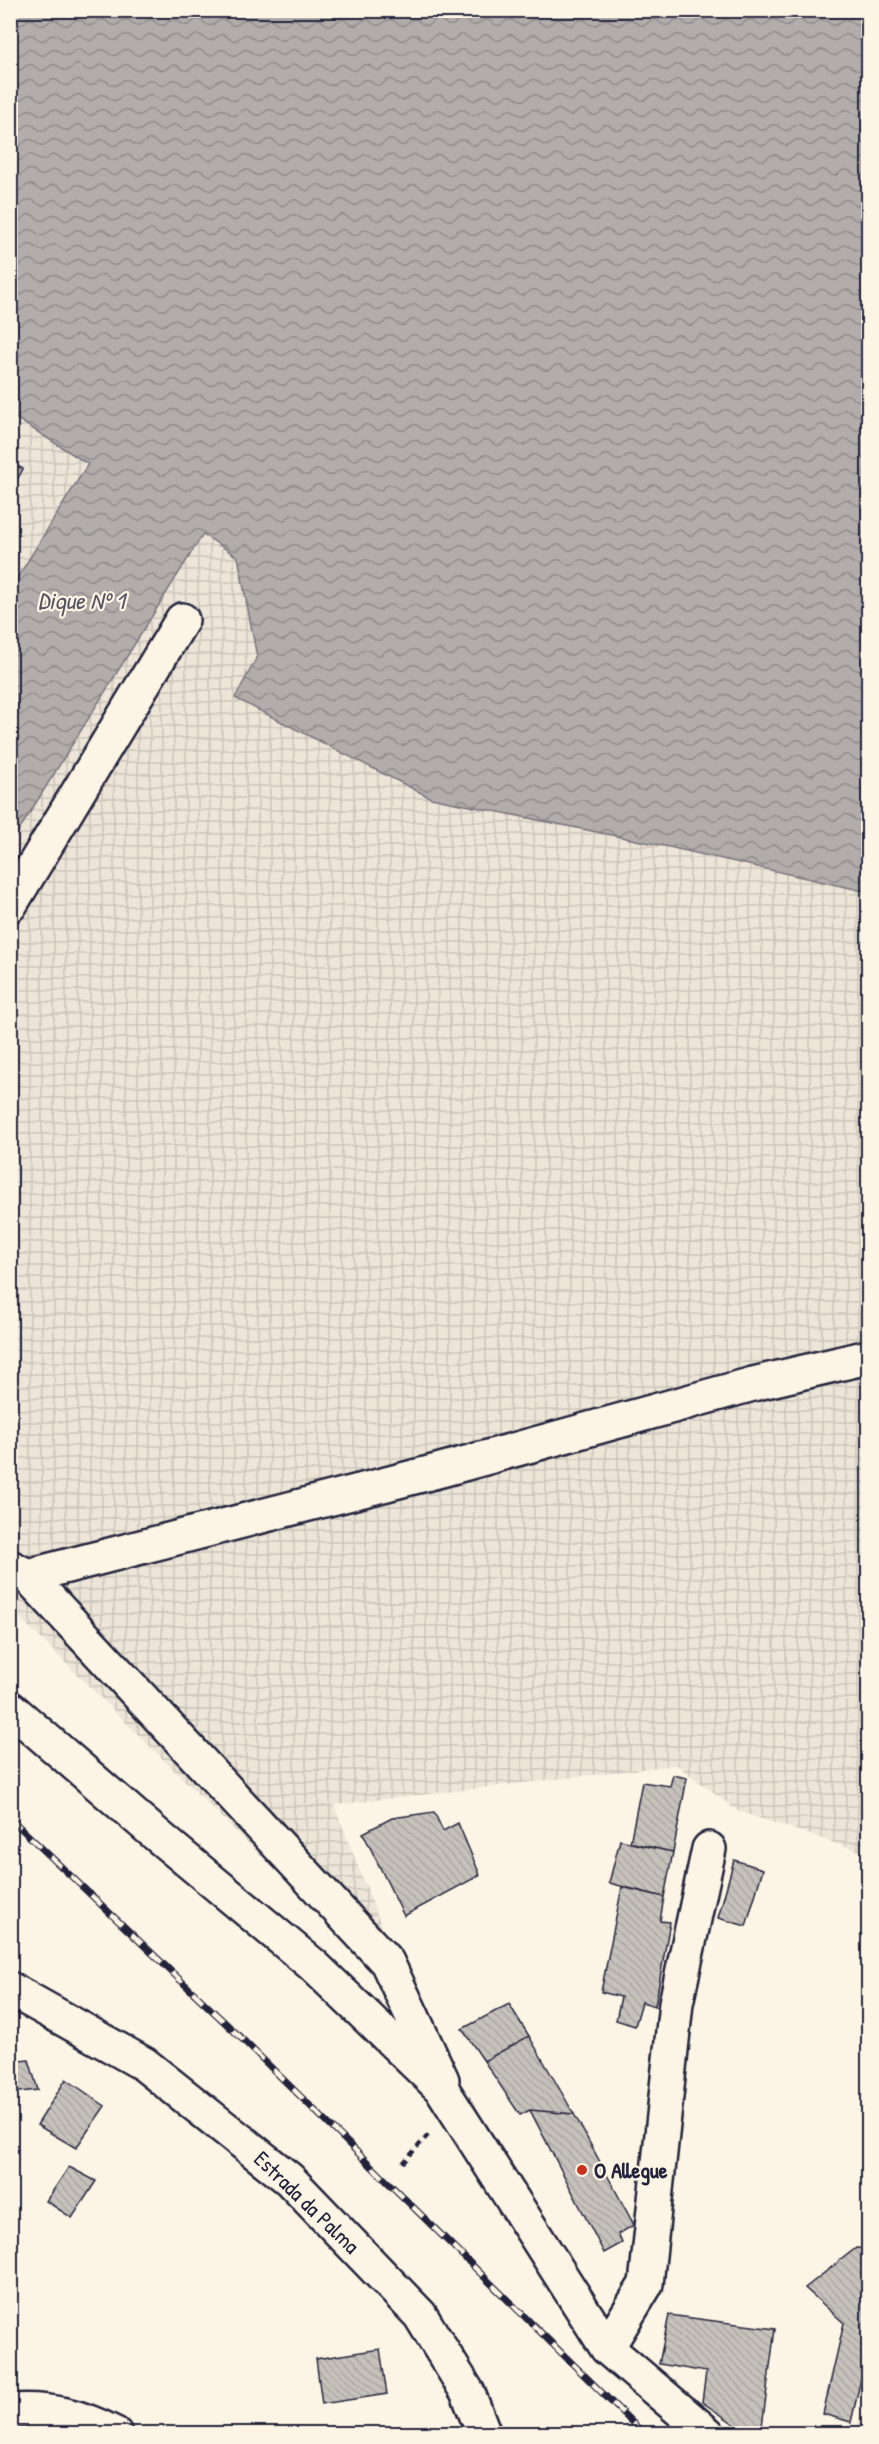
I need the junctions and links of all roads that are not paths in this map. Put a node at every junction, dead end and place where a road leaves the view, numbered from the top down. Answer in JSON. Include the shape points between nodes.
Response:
{"nodes":[{"id":1,"x":182,"y":620,"type":"dead end"},
{"id":2,"x":10,"y":905,"type":"edge"},
{"id":3,"x":868,"y":1357,"type":"edge"},
{"id":4,"x":19,"y":1571,"type":"edge"},
{"id":5,"x":10,"y":1708,"type":"edge"},
{"id":6,"x":709,"y":1848,"type":"dead end"},
{"id":7,"x":10,"y":1989,"type":"edge"},
{"id":8,"x":454,"y":2106,"type":"junction"},
{"id":9,"x":608,"y":2348,"type":"junction"},
{"id":10,"x":10,"y":2411,"type":"edge"},
{"id":11,"x":115,"y":2433,"type":"edge"},
{"id":12,"x":484,"y":2433,"type":"edge"},
{"id":13,"x":708,"y":2433,"type":"edge"}],
"edges":[{"from":1,"to":2,"type":"street"},
{"from":3,"to":4,"type":"street","via":[[753,1384],[441,1470]]},
{"from":4,"to":8,"type":"street","via":[[387,1962]]},
{"from":5,"to":8,"type":"street","via":[[313,1965],[442,2089]]},
{"from":6,"to":9,"type":"street","via":[[676,2003],[646,2284]]},
{"from":7,"to":12,"type":"street","name":"Estrada da Palma","via":[[144,2064],[289,2179],[420,2315],[468,2393]]},
{"from":8,"to":9,"type":"street"},
{"from":9,"to":13,"type":"street"},
{"from":10,"to":11,"type":"street","via":[[65,2413]]}]}
